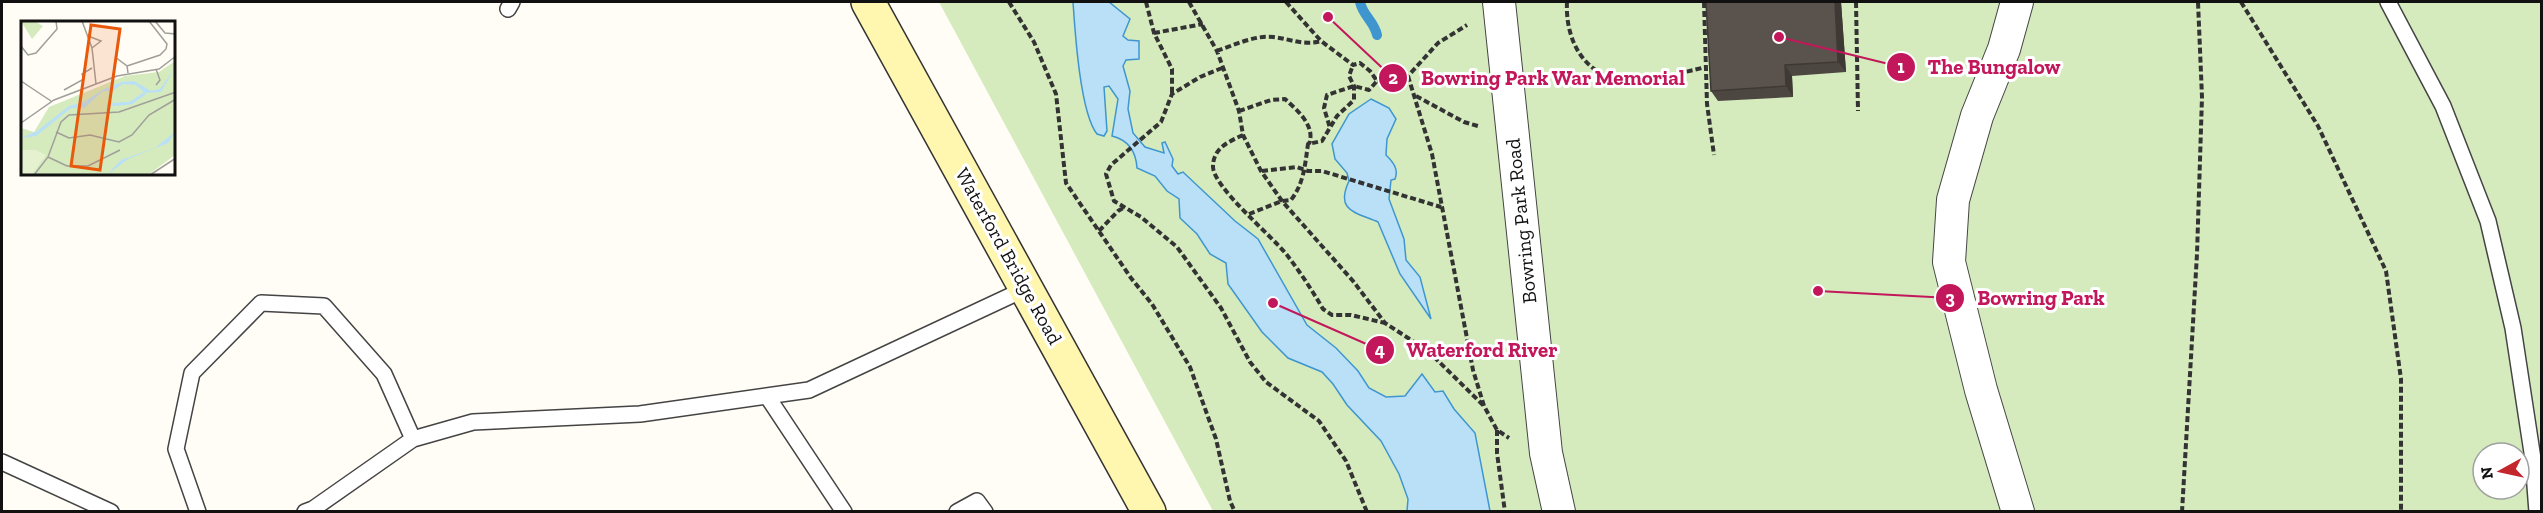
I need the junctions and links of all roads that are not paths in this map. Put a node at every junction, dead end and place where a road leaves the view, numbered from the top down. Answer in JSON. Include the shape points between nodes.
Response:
{"nodes":[{"id":1,"x":868,"y":2,"type":"edge"},
{"id":2,"x":2017,"y":2,"type":"edge"},
{"id":3,"x":2388,"y":2,"type":"edge"},
{"id":4,"x":1499,"y":7,"type":"edge"},
{"id":5,"x":1027,"y":288,"type":"junction"},
{"id":6,"x":767,"y":396,"type":"junction"},
{"id":7,"x":413,"y":439,"type":"junction"},
{"id":8,"x":2,"y":462,"type":"edge"},
{"id":9,"x":111,"y":512,"type":"edge"},
{"id":10,"x":198,"y":512,"type":"edge"},
{"id":11,"x":305,"y":512,"type":"edge"},
{"id":12,"x":843,"y":512,"type":"edge"},
{"id":13,"x":957,"y":512,"type":"edge"},
{"id":14,"x":985,"y":512,"type":"edge"},
{"id":15,"x":1149,"y":512,"type":"edge"},
{"id":16,"x":1559,"y":512,"type":"edge"},
{"id":17,"x":2018,"y":512,"type":"edge"},
{"id":18,"x":2537,"y":512,"type":"edge"}],
"edges":[{"from":1,"to":5,"type":"main road","name":"Waterford Bridge Road"},
{"from":2,"to":17,"type":"street","via":[[1953,200],[1949,262],[1981,390]]},
{"from":3,"to":18,"type":"lane","via":[[2443,106],[2488,221],[2513,328]]},
{"from":4,"to":16,"type":"street","name":"Bowring Park Road","via":[[1546,453]]},
{"from":5,"to":6,"type":"lane","via":[[809,390]]},
{"from":5,"to":15,"type":"main road","name":"Waterford Bridge Road"},
{"from":6,"to":7,"type":"lane","via":[[640,414],[473,422]]},
{"from":6,"to":12,"type":"lane"},
{"from":7,"to":10,"type":"lane","via":[[384,374],[324,306],[261,303],[192,373],[176,449]]},
{"from":7,"to":11,"type":"lane"},
{"from":8,"to":9,"type":"lane"},
{"from":13,"to":14,"type":"lane","via":[[977,501]]}]}
